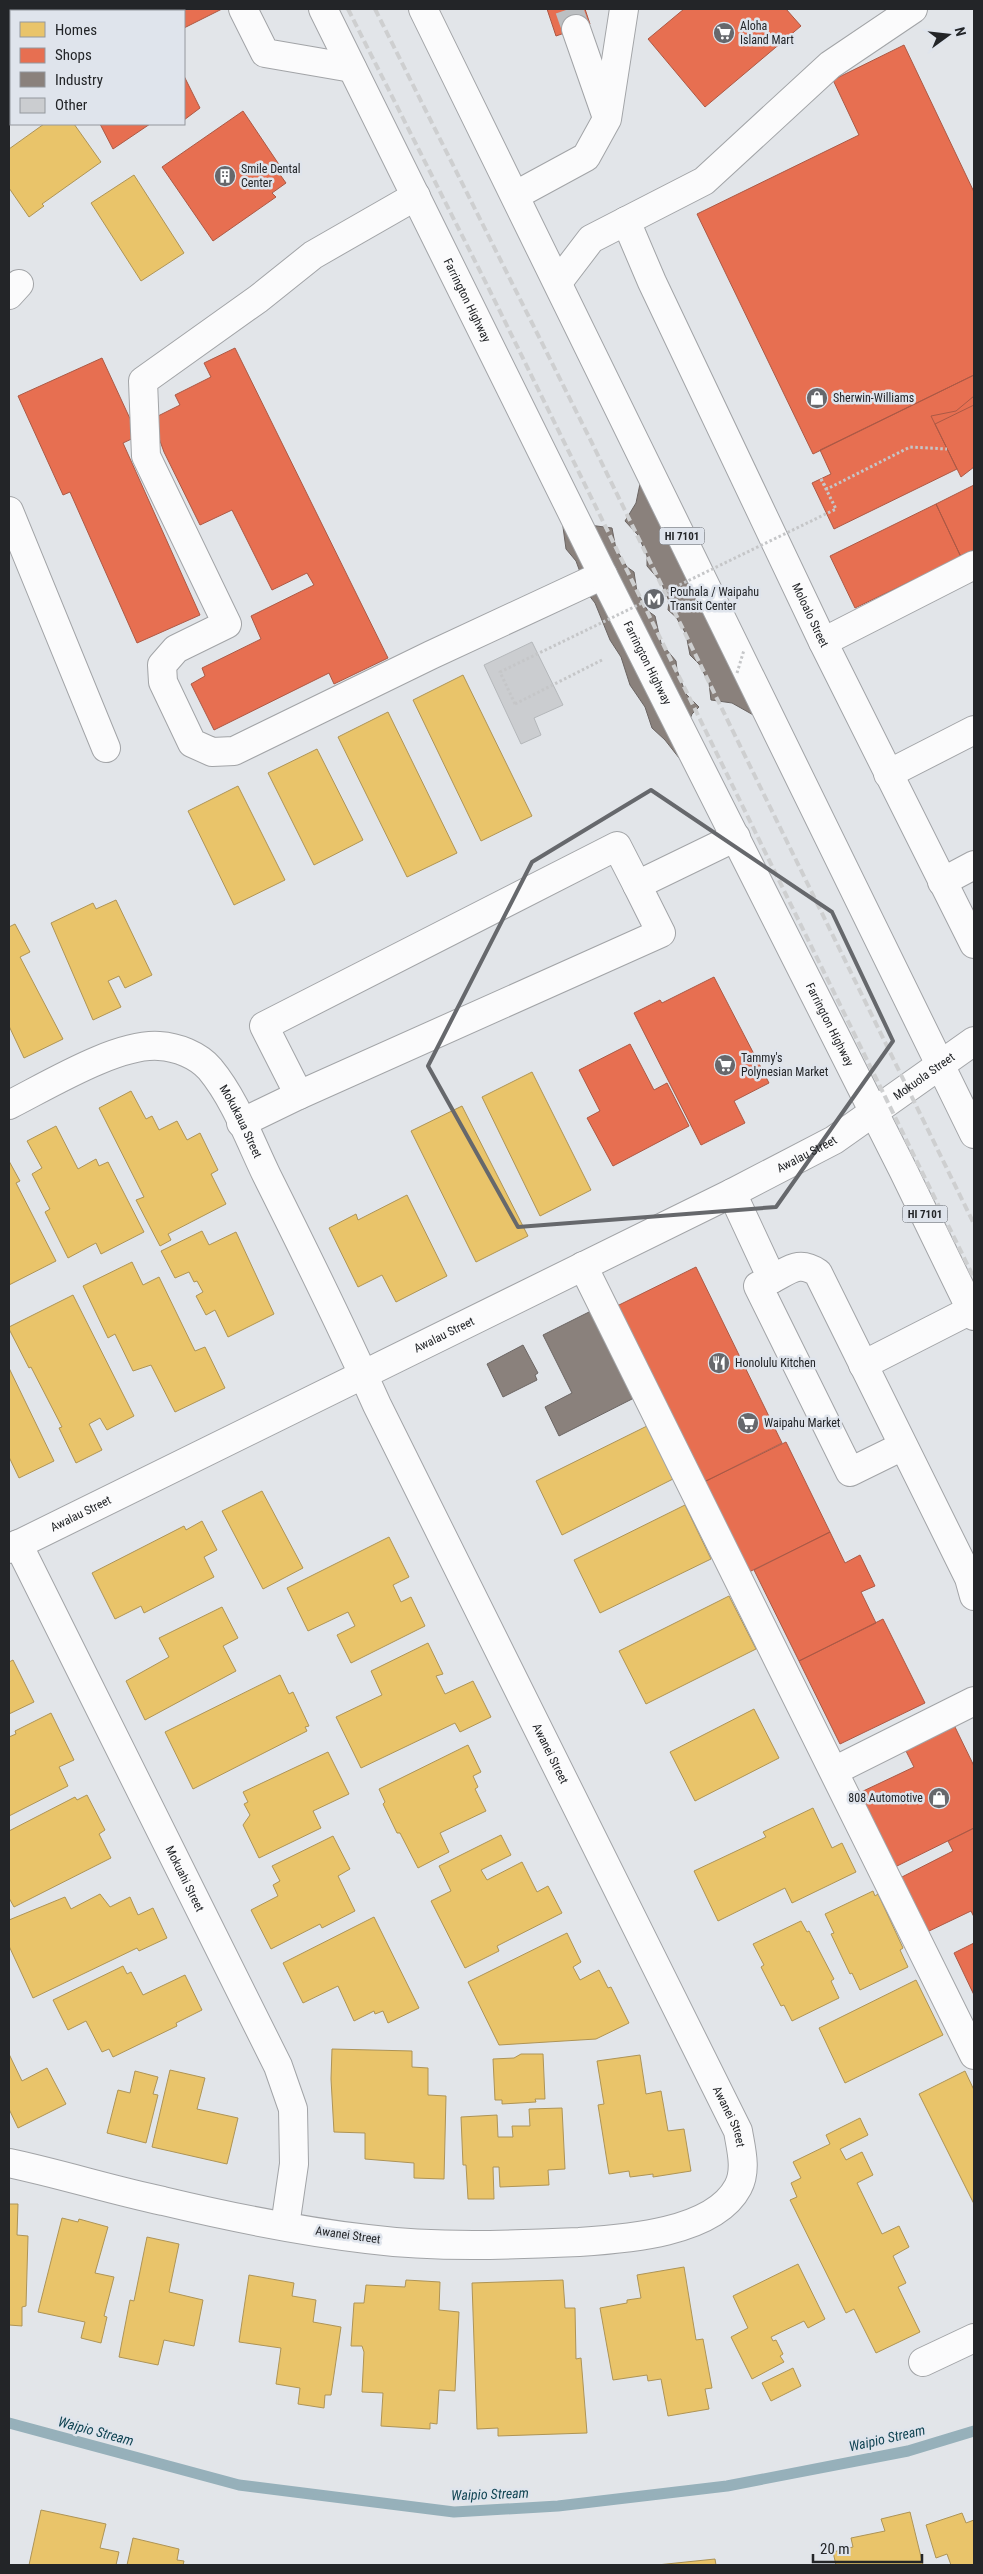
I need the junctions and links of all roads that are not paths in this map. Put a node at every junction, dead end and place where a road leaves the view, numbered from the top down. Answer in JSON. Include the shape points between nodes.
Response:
{"nodes":[{"id":1,"x":243,"y":9,"type":"edge"},
{"id":2,"x":323,"y":9,"type":"edge"},
{"id":3,"x":423,"y":9,"type":"edge"},
{"id":4,"x":624,"y":9,"type":"edge"},
{"id":5,"x":912,"y":9,"type":"edge"},
{"id":6,"x":576,"y":29,"type":"tunnel mouth"},
{"id":7,"x":352,"y":68,"type":"junction"},
{"id":8,"x":607,"y":119,"type":"junction"},
{"id":9,"x":516,"y":195,"type":"junction"},
{"id":10,"x":416,"y":196,"type":"junction"},
{"id":11,"x":626,"y":221,"type":"junction"},
{"id":12,"x":558,"y":281,"type":"junction"},
{"id":13,"x":9,"y":511,"type":"edge"},
{"id":14,"x":974,"y":565,"type":"edge"},
{"id":15,"x":603,"y":575,"type":"junction"},
{"id":16,"x":823,"y":642,"type":"junction"},
{"id":17,"x":974,"y":730,"type":"edge"},
{"id":18,"x":106,"y":748,"type":"dead end"},
{"id":19,"x":888,"y":774,"type":"junction"},
{"id":20,"x":736,"y":837,"type":"junction"},
{"id":21,"x":974,"y":866,"type":"edge"},
{"id":22,"x":942,"y":882,"type":"junction"},
{"id":23,"x":637,"y":885,"type":"junction"},
{"id":24,"x":974,"y":944,"type":"edge"},
{"id":25,"x":974,"y":1041,"type":"edge"},
{"id":26,"x":939,"y":1064,"type":"junction"},
{"id":27,"x":299,"y":1095,"type":"junction"},
{"id":28,"x":9,"y":1105,"type":"edge"},
{"id":29,"x":874,"y":1113,"type":"junction"},
{"id":30,"x":241,"y":1123,"type":"junction"},
{"id":31,"x":974,"y":1134,"type":"edge"},
{"id":32,"x":732,"y":1193,"type":"junction"},
{"id":33,"x":583,"y":1266,"type":"junction"},
{"id":34,"x":772,"y":1279,"type":"junction"},
{"id":35,"x":973,"y":1313,"type":"edge"},
{"id":36,"x":862,"y":1365,"type":"junction"},
{"id":37,"x":364,"y":1374,"type":"junction"},
{"id":38,"x":903,"y":1446,"type":"junction"},
{"id":39,"x":13,"y":1547,"type":"edge"},
{"id":40,"x":974,"y":1596,"type":"edge"},
{"id":41,"x":974,"y":1700,"type":"edge"},
{"id":42,"x":834,"y":1771,"type":"junction"},
{"id":43,"x":974,"y":2055,"type":"edge"},
{"id":44,"x":9,"y":2163,"type":"edge"},
{"id":45,"x":285,"y":2226,"type":"junction"},
{"id":46,"x":974,"y":2338,"type":"edge"},
{"id":47,"x":923,"y":2362,"type":"dead end"}],
"edges":[{"from":1,"to":7,"type":"street","via":[[265,53]]},
{"from":2,"to":7,"type":"street","name":"Farrington Highway","number":"HI 7101"},
{"from":3,"to":9,"type":"street","number":"HI 7101"},
{"from":4,"to":8,"type":"street"},
{"from":5,"to":11,"type":"street","via":[[830,65],[704,181]]},
{"from":6,"to":8,"type":"street"},
{"from":7,"to":10,"type":"street","name":"Farrington Highway","number":"HI 7101"},
{"from":8,"to":9,"type":"street","via":[[586,157]]},
{"from":9,"to":12,"type":"street","number":"HI 7101"},
{"from":10,"to":15,"type":"street","name":"Farrington Highway","number":"HI 7101"},
{"from":10,"to":15,"type":"street","via":[[313,255],[258,299],[143,381],[146,456],[227,624],[176,649],[162,665],[163,682],[192,743],[212,752],[234,751]]},
{"from":11,"to":12,"type":"street","via":[[591,239]]},
{"from":11,"to":16,"type":"street","name":"Moloalo Street"},
{"from":12,"to":26,"type":"street","number":"HI 7101"},
{"from":13,"to":18,"type":"street"},
{"from":14,"to":16,"type":"street"},
{"from":15,"to":20,"type":"street","name":"Farrington Highway","number":"HI 7101"},
{"from":16,"to":19,"type":"street","name":"Moloalo Street"},
{"from":17,"to":19,"type":"street"},
{"from":19,"to":22,"type":"street","name":"Moloalo Street"},
{"from":20,"to":23,"type":"street"},
{"from":20,"to":29,"type":"street","name":"Farrington Highway","number":"HI 7101"},
{"from":21,"to":22,"type":"street"},
{"from":22,"to":24,"type":"street","name":"Moloalo Street"},
{"from":23,"to":27,"type":"street","via":[[661,932]]},
{"from":23,"to":27,"type":"street","via":[[617,846],[264,1026]]},
{"from":25,"to":26,"type":"street","name":"Mokuola Street"},
{"from":26,"to":29,"type":"street","name":"Mokuola Street"},
{"from":26,"to":31,"type":"street","number":"HI 7101"},
{"from":27,"to":30,"type":"street"},
{"from":28,"to":30,"type":"street","name":"Mokukaua Street","via":[[93,1063],[132,1049],[159,1046],[186,1052],[209,1068]]},
{"from":29,"to":32,"type":"street","name":"Awalau Street","via":[[834,1140]]},
{"from":29,"to":35,"type":"street","name":"Farrington Highway","number":"HI 7101"},
{"from":30,"to":37,"type":"street","name":"Mokukaua Street"},
{"from":32,"to":33,"type":"street","name":"Awalau Street"},
{"from":32,"to":34,"type":"street"},
{"from":33,"to":37,"type":"street","name":"Awalau Street"},
{"from":33,"to":42,"type":"street"},
{"from":34,"to":36,"type":"street","via":[[798,1266],[808,1266],[818,1273]]},
{"from":34,"to":38,"type":"street","via":[[758,1286],[850,1472]]},
{"from":35,"to":36,"type":"street"},
{"from":36,"to":38,"type":"street"},
{"from":37,"to":39,"type":"street","name":"Awalau Street"},
{"from":37,"to":45,"type":"street","name":"Awanei Street","via":[[738,2131],[744,2160],[738,2187],[703,2220],[619,2240],[459,2245],[368,2240]]},
{"from":38,"to":40,"type":"street","via":[[969,1578]]},
{"from":39,"to":45,"type":"street","name":"Mokuahi Street","via":[[278,2066],[293,2108],[294,2164]]},
{"from":41,"to":42,"type":"street"},
{"from":42,"to":43,"type":"street"},
{"from":44,"to":45,"type":"street","name":"Awanei Street","via":[[162,2201]]},
{"from":46,"to":47,"type":"street"}]}
